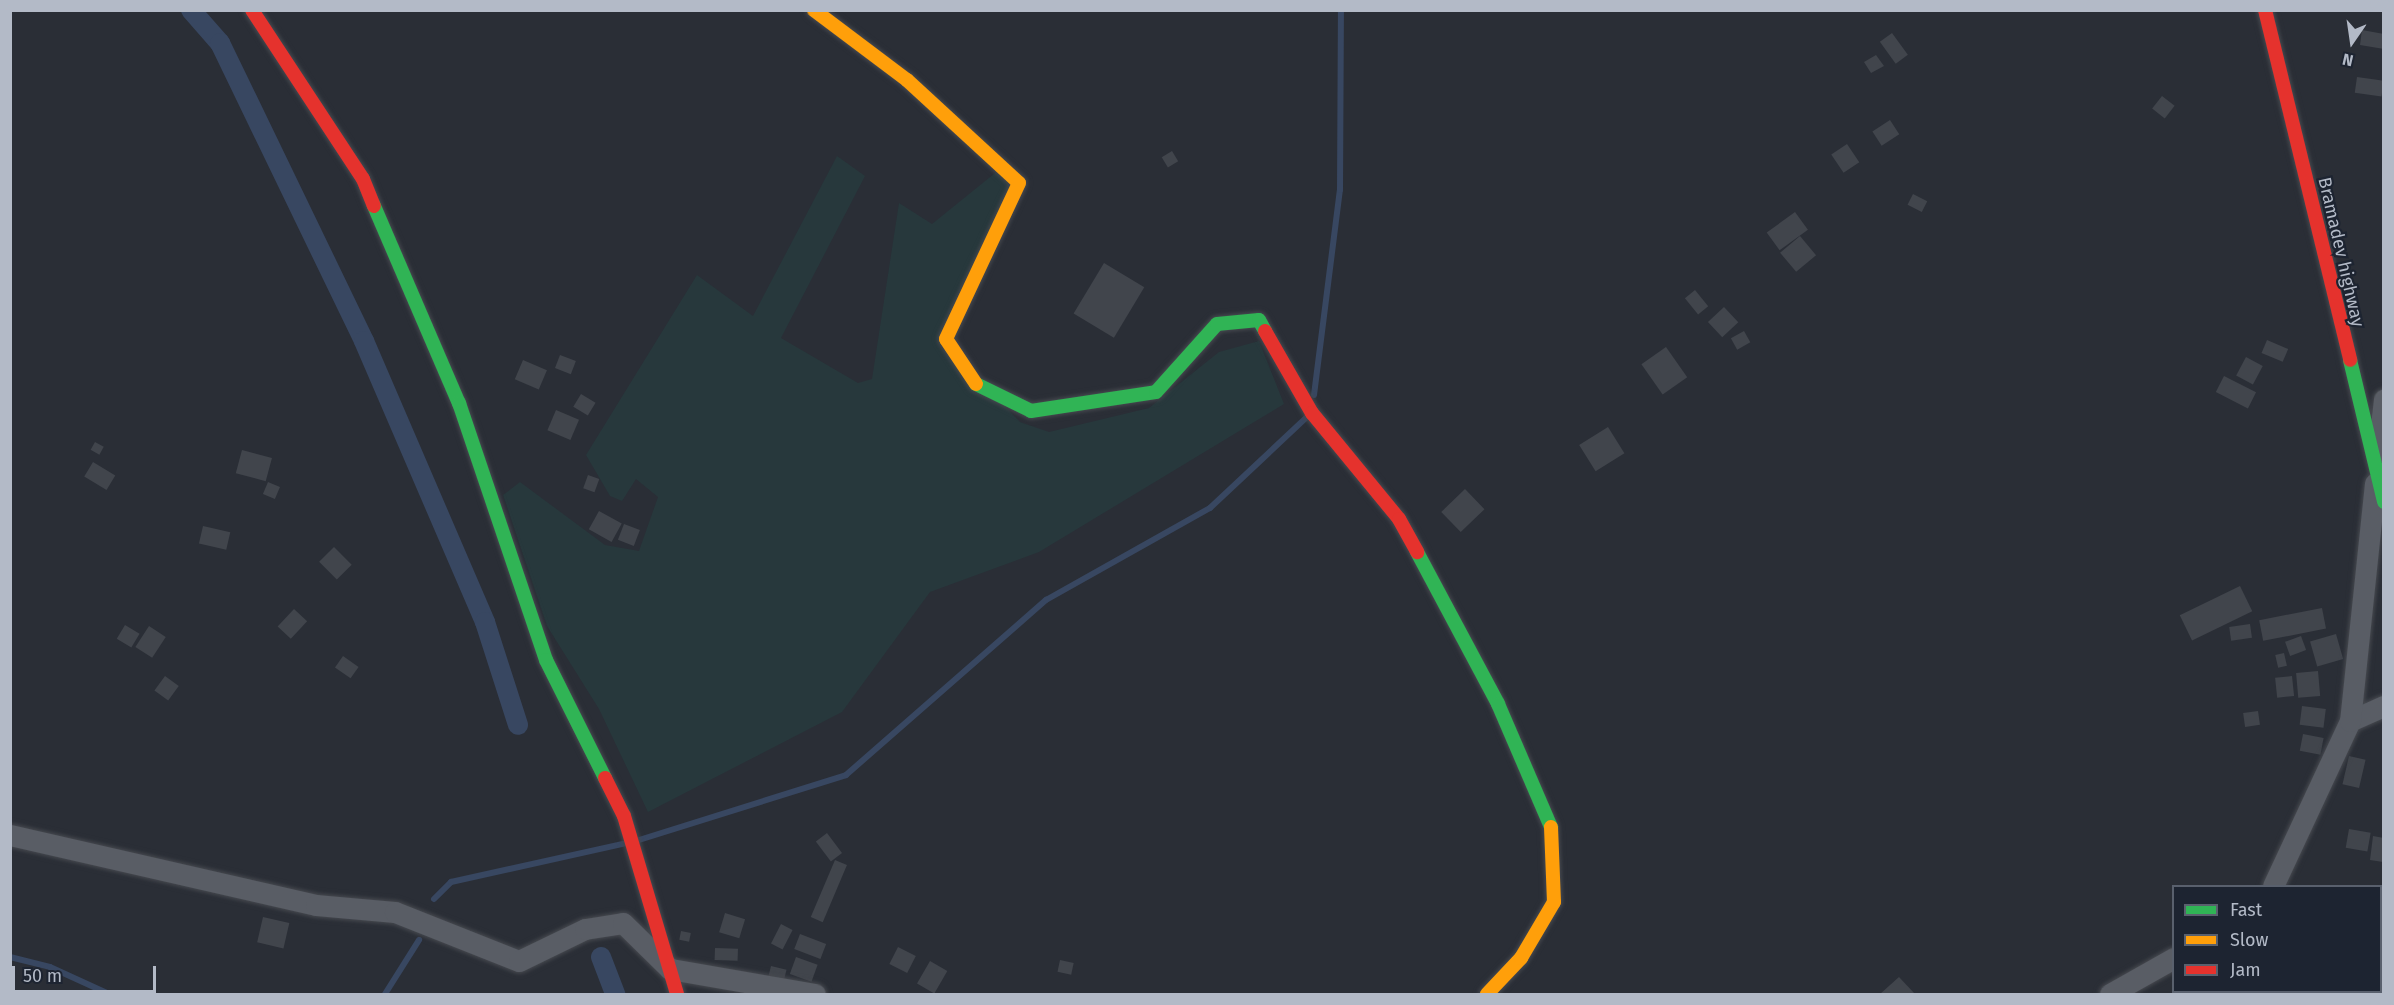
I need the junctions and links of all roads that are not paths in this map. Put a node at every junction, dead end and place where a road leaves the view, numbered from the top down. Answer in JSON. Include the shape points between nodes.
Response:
{"nodes":[{"id":1,"x":252,"y":10,"type":"edge"},
{"id":2,"x":814,"y":10,"type":"edge"},
{"id":3,"x":2265,"y":10,"type":"edge"},
{"id":4,"x":2384,"y":399,"type":"edge"},
{"id":5,"x":2376,"y":477,"type":"junction"},
{"id":6,"x":2384,"y":502,"type":"edge"},
{"id":7,"x":2384,"y":706,"type":"edge"},
{"id":8,"x":2350,"y":721,"type":"junction"},
{"id":9,"x":10,"y":835,"type":"edge"},
{"id":10,"x":2273,"y":885,"type":"edge"},
{"id":11,"x":2172,"y":959,"type":"edge"},
{"id":12,"x":670,"y":969,"type":"junction"},
{"id":13,"x":677,"y":994,"type":"edge"},
{"id":14,"x":815,"y":994,"type":"edge"},
{"id":15,"x":1487,"y":994,"type":"edge"},
{"id":16,"x":2110,"y":994,"type":"edge"}],
"edges":[{"from":1,"to":12,"type":"street","via":[[363,179],[459,403],[546,660],[624,816]]},
{"from":2,"to":15,"type":"street","via":[[907,80],[1019,183],[946,339],[975,383],[1031,411],[1156,392],[1217,324],[1259,320],[1312,413],[1399,519],[1498,704],[1551,824],[1554,902],[1521,958]]},
{"from":3,"to":5,"type":"street","name":"Bramadev highway"},
{"from":4,"to":5,"type":"street"},
{"from":5,"to":6,"type":"street","name":"Bramadev highway"},
{"from":5,"to":8,"type":"street"},
{"from":7,"to":8,"type":"street"},
{"from":8,"to":10,"type":"street"},
{"from":9,"to":12,"type":"street","via":[[316,905],[395,912],[519,961],[585,929],[623,923]]},
{"from":11,"to":16,"type":"street"},
{"from":12,"to":13,"type":"street"},
{"from":12,"to":14,"type":"street"}]}
